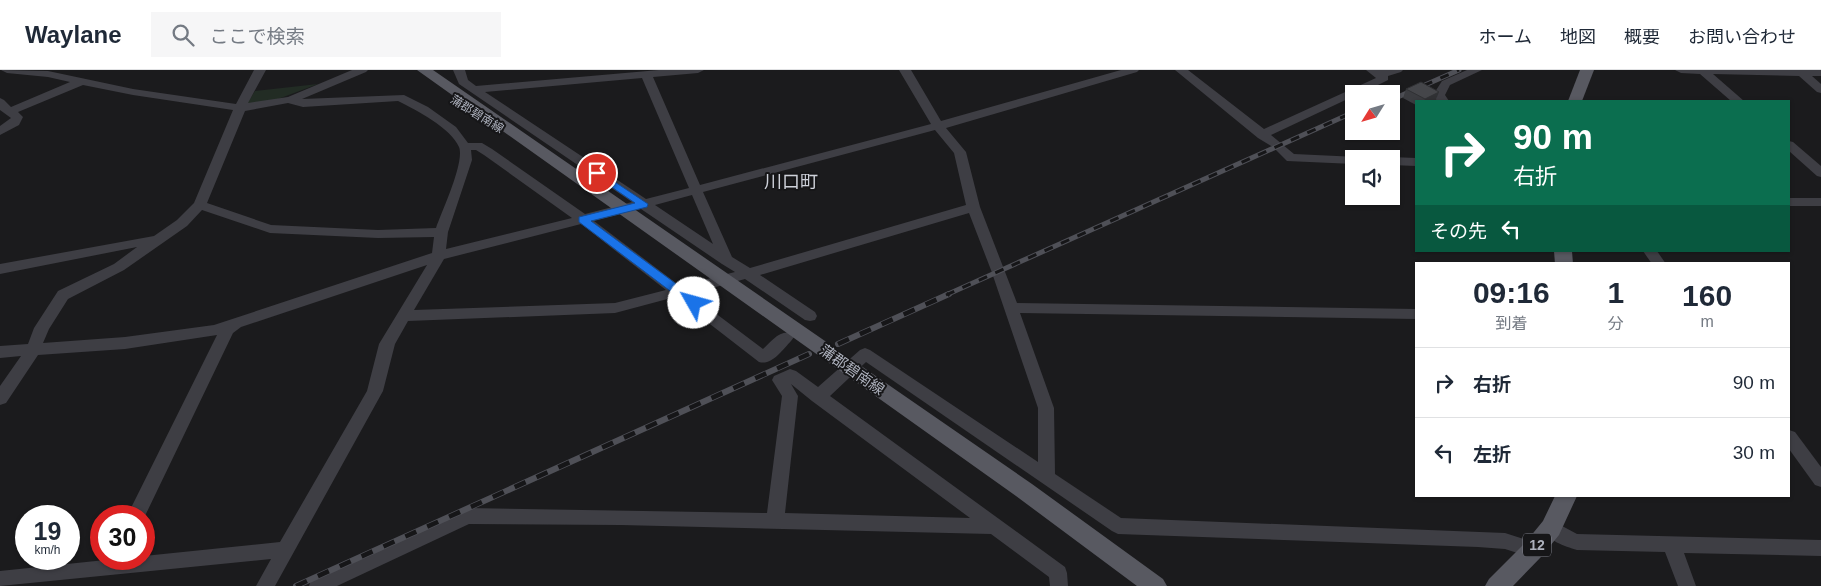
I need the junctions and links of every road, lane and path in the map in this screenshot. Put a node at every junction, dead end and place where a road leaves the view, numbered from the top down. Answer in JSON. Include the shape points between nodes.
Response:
{"nodes":[{"id":1,"x":7,"y":70,"type":"edge"},
{"id":2,"x":260,"y":70,"type":"edge"},
{"id":3,"x":362,"y":70,"type":"edge"},
{"id":4,"x":408,"y":70,"type":"edge"},
{"id":5,"x":424,"y":70,"type":"edge"},
{"id":6,"x":459,"y":70,"type":"edge"},
{"id":7,"x":698,"y":70,"type":"edge"},
{"id":8,"x":905,"y":70,"type":"edge"},
{"id":9,"x":1133,"y":70,"type":"edge"},
{"id":10,"x":1181,"y":70,"type":"edge"},
{"id":11,"x":1397,"y":70,"type":"edge"},
{"id":12,"x":1476,"y":70,"type":"edge"},
{"id":13,"x":1587,"y":70,"type":"edge"},
{"id":14,"x":1681,"y":70,"type":"edge"},
{"id":15,"x":1703,"y":70,"type":"edge"},
{"id":16,"x":1800,"y":71,"type":"edge"},
{"id":17,"x":1376,"y":73,"type":"edge"},
{"id":18,"x":1821,"y":73,"type":"edge"},
{"id":19,"x":646,"y":75,"type":"junction"},
{"id":20,"x":82,"y":81,"type":"junction"},
{"id":21,"x":476,"y":89,"type":"junction"},
{"id":22,"x":1821,"y":90,"type":"edge"},
{"id":23,"x":1580,"y":99,"type":"edge"},
{"id":24,"x":288,"y":100,"type":"junction"},
{"id":25,"x":1442,"y":100,"type":"edge"},
{"id":26,"x":1737,"y":100,"type":"edge"},
{"id":27,"x":0,"y":102,"type":"edge"},
{"id":28,"x":240,"y":108,"type":"junction"},
{"id":29,"x":9,"y":112,"type":"junction"},
{"id":30,"x":938,"y":126,"type":"junction"},
{"id":31,"x":0,"y":131,"type":"edge"},
{"id":32,"x":1262,"y":134,"type":"junction"},
{"id":33,"x":465,"y":147,"type":"junction"},
{"id":34,"x":1790,"y":148,"type":"edge"},
{"id":35,"x":547,"y":157,"type":"junction"},
{"id":36,"x":1345,"y":160,"type":"edge"},
{"id":37,"x":1400,"y":161,"type":"edge"},
{"id":38,"x":1415,"y":162,"type":"edge"},
{"id":39,"x":1821,"y":173,"type":"edge"},
{"id":40,"x":696,"y":190,"type":"junction"},
{"id":41,"x":1790,"y":202,"type":"edge"},
{"id":42,"x":1821,"y":202,"type":"edge"},
{"id":43,"x":643,"y":204,"type":"junction"},
{"id":44,"x":200,"y":205,"type":"junction"},
{"id":45,"x":973,"y":208,"type":"junction"},
{"id":46,"x":582,"y":219,"type":"junction"},
{"id":47,"x":441,"y":232,"type":"junction"},
{"id":48,"x":162,"y":238,"type":"junction"},
{"id":49,"x":439,"y":256,"type":"junction"},
{"id":50,"x":727,"y":261,"type":"junction"},
{"id":51,"x":0,"y":269,"type":"edge"},
{"id":52,"x":746,"y":274,"type":"junction"},
{"id":53,"x":680,"y":292,"type":"junction"},
{"id":54,"x":1011,"y":308,"type":"junction"},
{"id":55,"x":1415,"y":314,"type":"edge"},
{"id":56,"x":404,"y":316,"type":"junction"},
{"id":57,"x":810,"y":316,"type":"dead end"},
{"id":58,"x":236,"y":323,"type":"junction"},
{"id":59,"x":786,"y":337,"type":"dead end"},
{"id":60,"x":33,"y":350,"type":"junction"},
{"id":61,"x":0,"y":352,"type":"edge"},
{"id":62,"x":818,"y":397,"type":"junction"},
{"id":63,"x":0,"y":399,"type":"edge"},
{"id":64,"x":1790,"y":438,"type":"edge"},
{"id":65,"x":1046,"y":478,"type":"junction"},
{"id":66,"x":1821,"y":480,"type":"edge"},
{"id":67,"x":1566,"y":497,"type":"edge"},
{"id":68,"x":141,"y":505,"type":"edge"},
{"id":69,"x":775,"y":522,"type":"junction"},
{"id":70,"x":993,"y":526,"type":"junction"},
{"id":71,"x":1551,"y":528,"type":"junction"},
{"id":72,"x":1672,"y":545,"type":"junction"},
{"id":73,"x":1821,"y":548,"type":"edge"},
{"id":74,"x":286,"y":549,"type":"junction"},
{"id":75,"x":1533,"y":550,"type":"junction"},
{"id":76,"x":155,"y":560,"type":"edge"},
{"id":77,"x":90,"y":566,"type":"edge"},
{"id":78,"x":0,"y":580,"type":"edge"},
{"id":79,"x":265,"y":586,"type":"edge"},
{"id":80,"x":318,"y":586,"type":"edge"},
{"id":81,"x":1059,"y":586,"type":"edge"},
{"id":82,"x":1155,"y":586,"type":"edge"},
{"id":83,"x":1497,"y":586,"type":"edge"},
{"id":84,"x":1687,"y":586,"type":"edge"}],
"edges":[{"from":1,"to":20,"type":"street"},
{"from":2,"to":28,"type":"street"},
{"from":3,"to":24,"type":"street"},
{"from":4,"to":35,"type":"main road","name":"蒲郡碧南線"},
{"from":5,"to":35,"type":"main road","name":"蒲郡碧南線"},
{"from":6,"to":21,"type":"street","via":[[463,82]]},
{"from":7,"to":19,"type":"street"},
{"from":8,"to":30,"type":"street"},
{"from":9,"to":30,"type":"street"},
{"from":10,"to":32,"type":"street"},
{"from":11,"to":17,"type":"street"},
{"from":12,"to":25,"type":"street","via":[[1446,83],[1439,95]]},
{"from":13,"to":23,"type":"main road"},
{"from":14,"to":15,"type":"street"},
{"from":15,"to":16,"type":"street"},
{"from":15,"to":26,"type":"street"},
{"from":16,"to":18,"type":"street"},
{"from":16,"to":22,"type":"street"},
{"from":17,"to":32,"type":"street","via":[[1384,78]]},
{"from":19,"to":21,"type":"street"},
{"from":19,"to":40,"type":"street"},
{"from":20,"to":28,"type":"street"},
{"from":20,"to":29,"type":"street"},
{"from":21,"to":43,"type":"street"},
{"from":24,"to":28,"type":"street"},
{"from":24,"to":33,"type":"street","via":[[303,103],[400,97],[452,130]]},
{"from":27,"to":29,"type":"street"},
{"from":28,"to":44,"type":"street"},
{"from":29,"to":31,"type":"street","via":[[17,117],[15,122]]},
{"from":30,"to":40,"type":"street"},
{"from":30,"to":45,"type":"street","via":[[960,152]]},
{"from":32,"to":36,"type":"street","via":[[1291,158]]},
{"from":33,"to":46,"type":"street","via":[[478,146],[488,152]]},
{"from":33,"to":47,"type":"street","via":[[466,160]]},
{"from":34,"to":39,"type":"street"},
{"from":35,"to":82,"type":"main road","name":"蒲郡碧南線","via":[[1024,490]]},
{"from":37,"to":38,"type":"street"},
{"from":40,"to":43,"type":"street"},
{"from":40,"to":50,"type":"street"},
{"from":41,"to":42,"type":"street"},
{"from":43,"to":46,"type":"street"},
{"from":43,"to":50,"type":"street"},
{"from":44,"to":47,"type":"street","via":[[270,229],[378,234]]},
{"from":44,"to":48,"type":"street"},
{"from":45,"to":52,"type":"street"},
{"from":45,"to":54,"type":"street"},
{"from":46,"to":49,"type":"street"},
{"from":46,"to":53,"type":"street"},
{"from":47,"to":49,"type":"street"},
{"from":48,"to":51,"type":"street"},
{"from":48,"to":60,"type":"street","via":[[119,267],[63,295],[42,328]]},
{"from":49,"to":56,"type":"street"},
{"from":49,"to":58,"type":"street"},
{"from":50,"to":52,"type":"street"},
{"from":52,"to":53,"type":"street"},
{"from":52,"to":57,"type":"street"},
{"from":53,"to":56,"type":"street","via":[[615,308]]},
{"from":53,"to":59,"type":"street","via":[[764,358]]},
{"from":54,"to":55,"type":"street"},
{"from":54,"to":65,"type":"street","via":[[1046,408]]},
{"from":56,"to":74,"type":"street","via":[[387,344],[375,391]]},
{"from":58,"to":60,"type":"street","via":[[214,330],[125,343]]},
{"from":58,"to":68,"type":"street","via":[[227,330]]},
{"from":60,"to":61,"type":"street"},
{"from":60,"to":63,"type":"street"},
{"from":62,"to":65,"type":"street","via":[[865,354]]},
{"from":62,"to":69,"type":"street","via":[[790,375],[780,380],[790,396]]},
{"from":62,"to":70,"type":"street"},
{"from":64,"to":66,"type":"street"},
{"from":65,"to":75,"type":"street","via":[[1118,526],[1478,539],[1505,541]]},
{"from":67,"to":71,"type":"main road","number":"12"},
{"from":69,"to":70,"type":"street"},
{"from":69,"to":80,"type":"street","via":[[467,516]]},
{"from":70,"to":81,"type":"street","via":[[1058,573]]},
{"from":71,"to":72,"type":"street","via":[[1566,539],[1577,542]]},
{"from":71,"to":75,"type":"main road","number":"12"},
{"from":72,"to":73,"type":"street"},
{"from":72,"to":84,"type":"street"},
{"from":74,"to":76,"type":"street"},
{"from":74,"to":79,"type":"street"},
{"from":75,"to":83,"type":"main road","number":"12"},
{"from":77,"to":78,"type":"street"}]}
